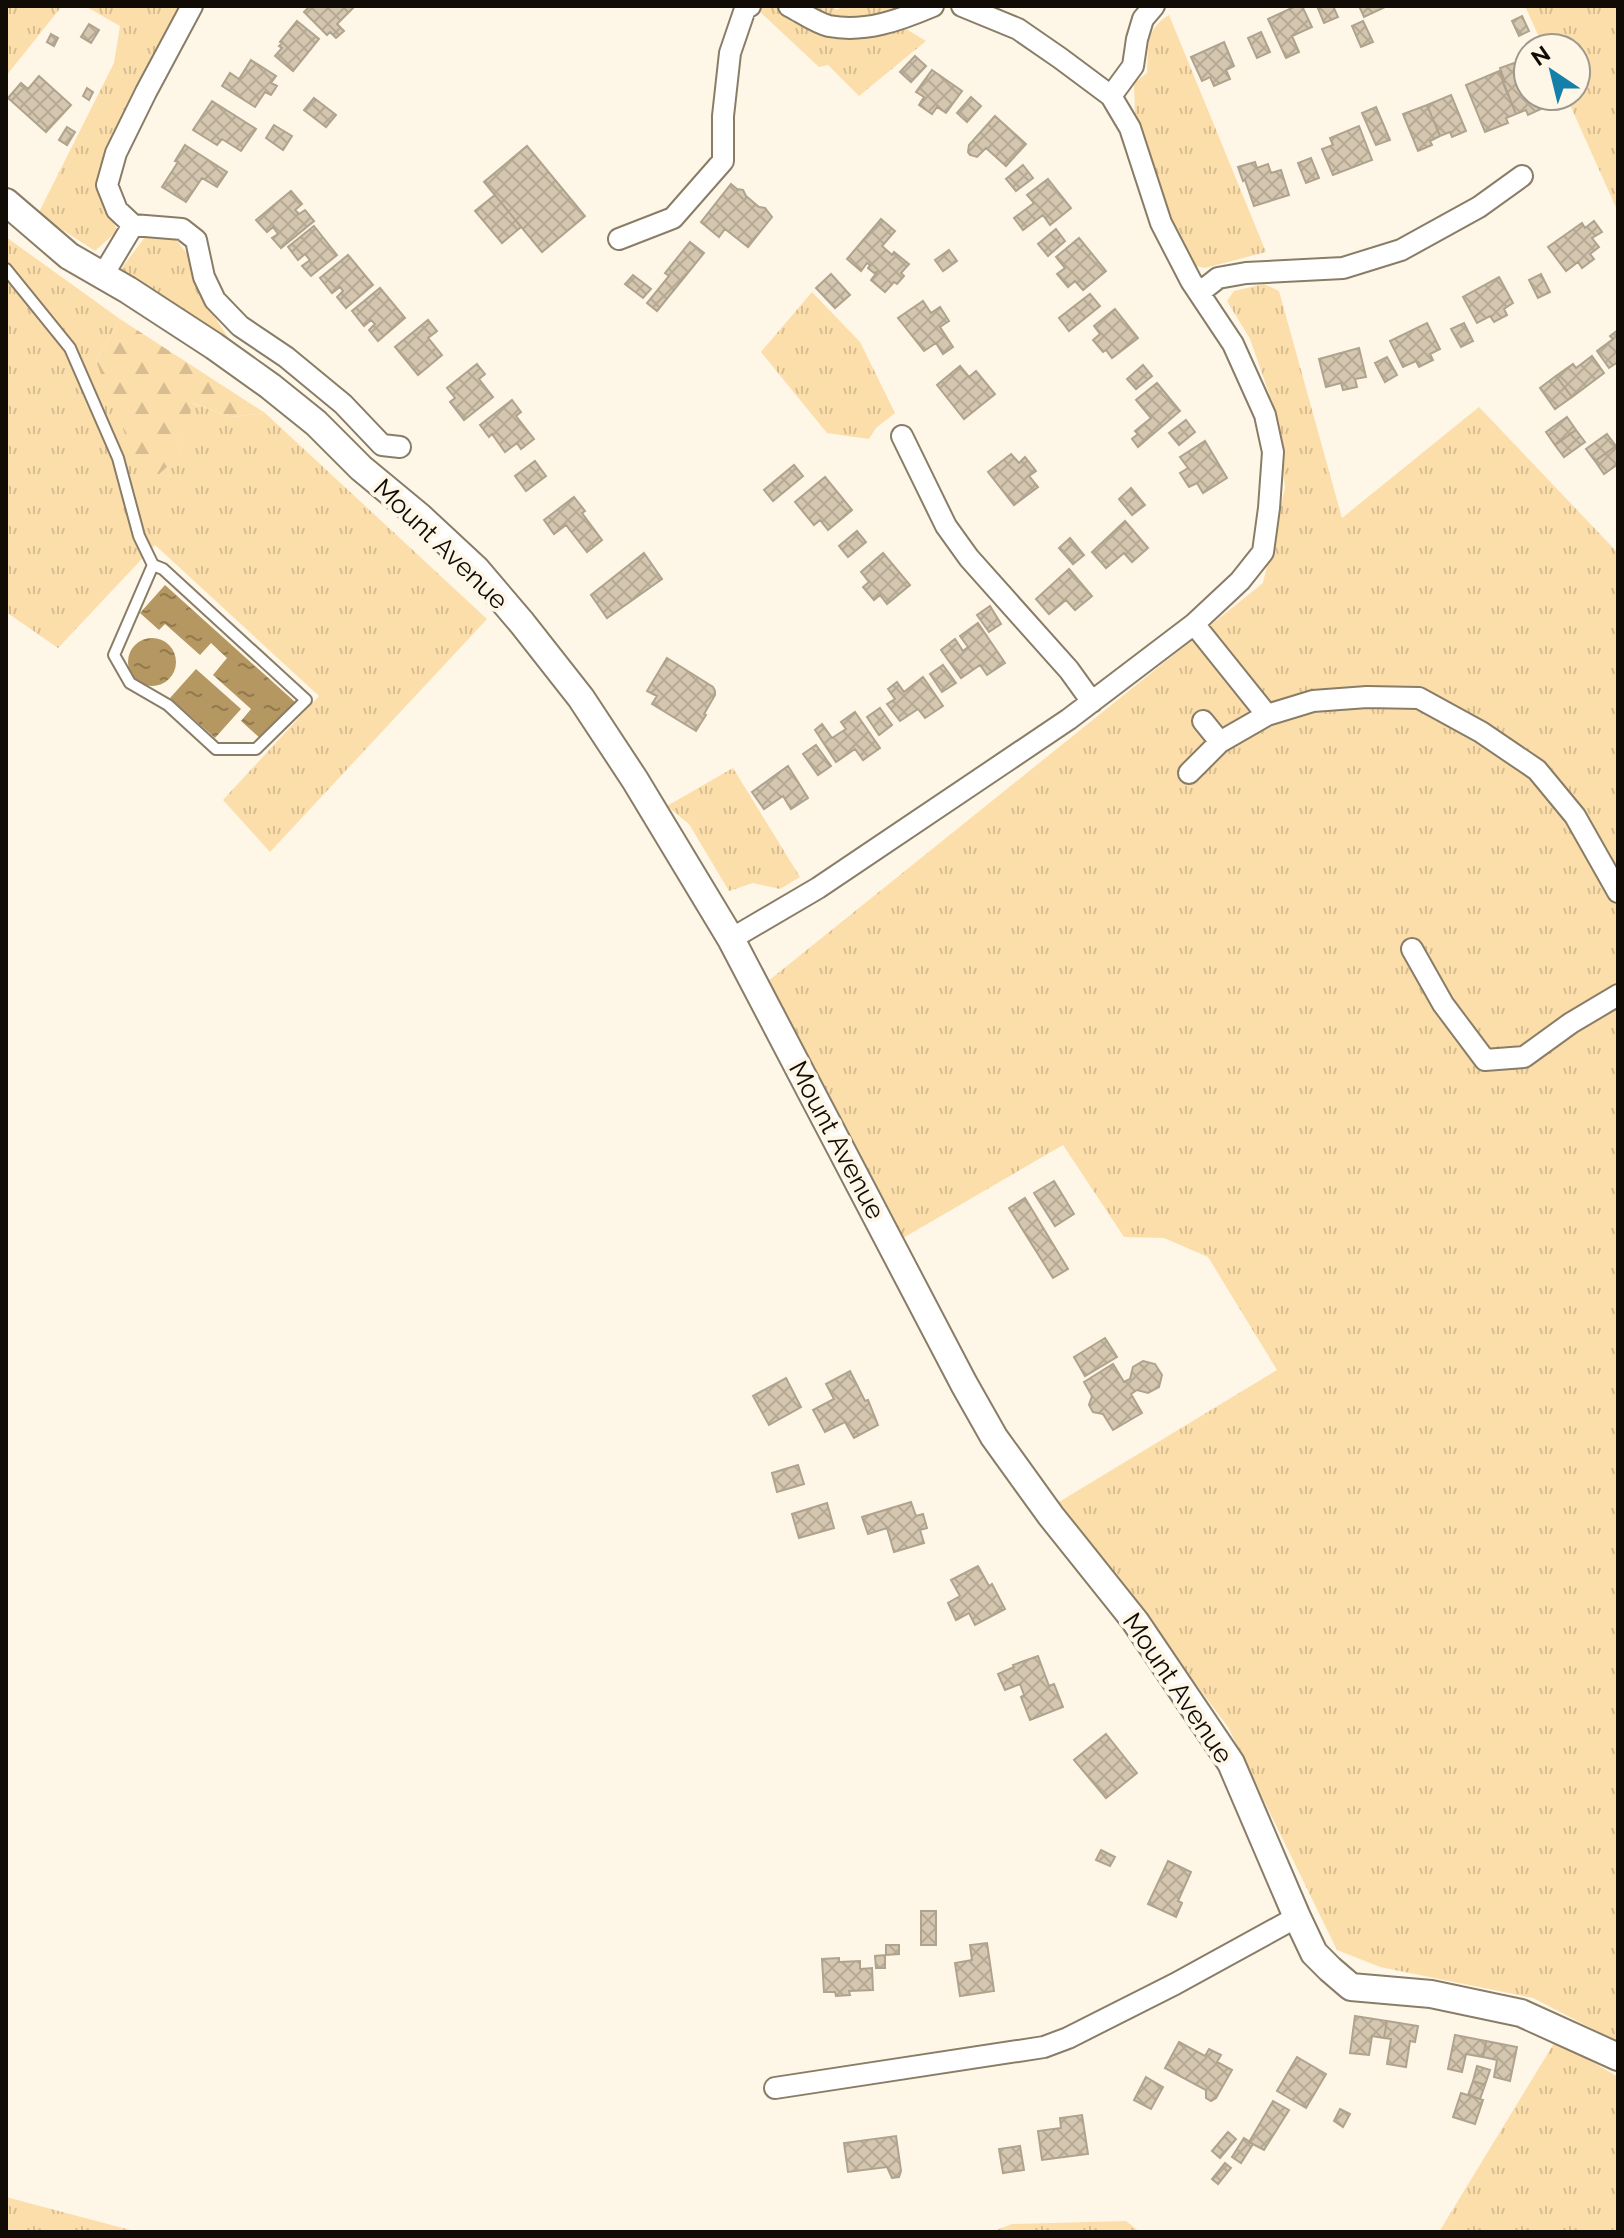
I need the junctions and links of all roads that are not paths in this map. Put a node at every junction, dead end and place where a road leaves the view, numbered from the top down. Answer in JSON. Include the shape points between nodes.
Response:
{"nodes":[{"id":1,"x":192,"y":6,"type":"edge"},
{"id":2,"x":750,"y":6,"type":"edge"},
{"id":3,"x":789,"y":6,"type":"edge"},
{"id":4,"x":933,"y":6,"type":"edge"},
{"id":5,"x":962,"y":6,"type":"edge"},
{"id":6,"x":1154,"y":6,"type":"edge"},
{"id":7,"x":1111,"y":96,"type":"junction"},
{"id":8,"x":1522,"y":176,"type":"dead end"},
{"id":9,"x":9,"y":211,"type":"edge"},
{"id":10,"x":133,"y":225,"type":"junction"},
{"id":11,"x":619,"y":239,"type":"dead end"},
{"id":12,"x":6,"y":269,"type":"edge"},
{"id":13,"x":103,"y":275,"type":"junction"},
{"id":14,"x":1199,"y":293,"type":"junction"},
{"id":15,"x":902,"y":436,"type":"dead end"},
{"id":16,"x":400,"y":447,"type":"dead end"},
{"id":17,"x":153,"y":565,"type":"junction"},
{"id":18,"x":1194,"y":624,"type":"junction"},
{"id":19,"x":1092,"y":702,"type":"junction"},
{"id":20,"x":1267,"y":715,"type":"junction"},
{"id":21,"x":1203,"y":721,"type":"dead end"},
{"id":22,"x":1220,"y":742,"type":"junction"},
{"id":23,"x":1189,"y":773,"type":"dead end"},
{"id":24,"x":1618,"y":892,"type":"edge"},
{"id":25,"x":731,"y":939,"type":"junction"},
{"id":26,"x":1412,"y":949,"type":"dead end"},
{"id":27,"x":1618,"y":995,"type":"edge"},
{"id":28,"x":1297,"y":1917,"type":"junction"},
{"id":29,"x":1618,"y":2057,"type":"edge"},
{"id":30,"x":775,"y":2088,"type":"dead end"}],
"edges":[{"from":1,"to":10,"type":"street","via":[[116,153],[107,185],[117,210]]},
{"from":2,"to":11,"type":"street","via":[[730,53],[723,161],[673,218]]},
{"from":3,"to":4,"type":"street","via":[[826,26],[862,28]]},
{"from":5,"to":7,"type":"street","via":[[1018,29]]},
{"from":6,"to":7,"type":"street","via":[[1143,19],[1133,66]]},
{"from":7,"to":14,"type":"street","via":[[1130,128],[1161,223]]},
{"from":8,"to":14,"type":"street","via":[[1479,207],[1401,250],[1343,268],[1218,278]]},
{"from":9,"to":13,"type":"street","name":"Mount Avenue"},
{"from":10,"to":13,"type":"street"},
{"from":10,"to":16,"type":"street","via":[[182,229],[196,240],[215,300],[240,326],[343,404],[382,445]]},
{"from":12,"to":17,"type":"lane","via":[[70,348],[118,458],[139,536]]},
{"from":13,"to":25,"type":"street","name":"Mount Avenue","via":[[270,386],[476,569],[581,698]]},
{"from":14,"to":18,"type":"street","via":[[1233,344],[1265,415],[1273,452],[1263,552]]},
{"from":15,"to":19,"type":"street","via":[[946,526]]},
{"from":17,"to":17,"type":"lane","via":[[306,700],[256,749],[216,749],[168,705],[130,683],[114,655]]},
{"from":18,"to":19,"type":"street"},
{"from":18,"to":20,"type":"street"},
{"from":19,"to":25,"type":"street","via":[[818,888]]},
{"from":20,"to":22,"type":"street"},
{"from":20,"to":24,"type":"street","via":[[1313,701],[1419,698],[1537,770],[1575,816]]},
{"from":21,"to":22,"type":"street"},
{"from":22,"to":23,"type":"street"},
{"from":25,"to":28,"type":"street","name":"Mount Avenue","via":[[994,1437],[1135,1621],[1231,1763]]},
{"from":26,"to":27,"type":"street","via":[[1443,1004],[1485,1060],[1524,1057]]},
{"from":28,"to":29,"type":"street","name":"Mount Avenue","via":[[1314,1953],[1351,1987],[1431,1994],[1521,2013]]},
{"from":28,"to":30,"type":"street","via":[[1044,2047]]}]}
